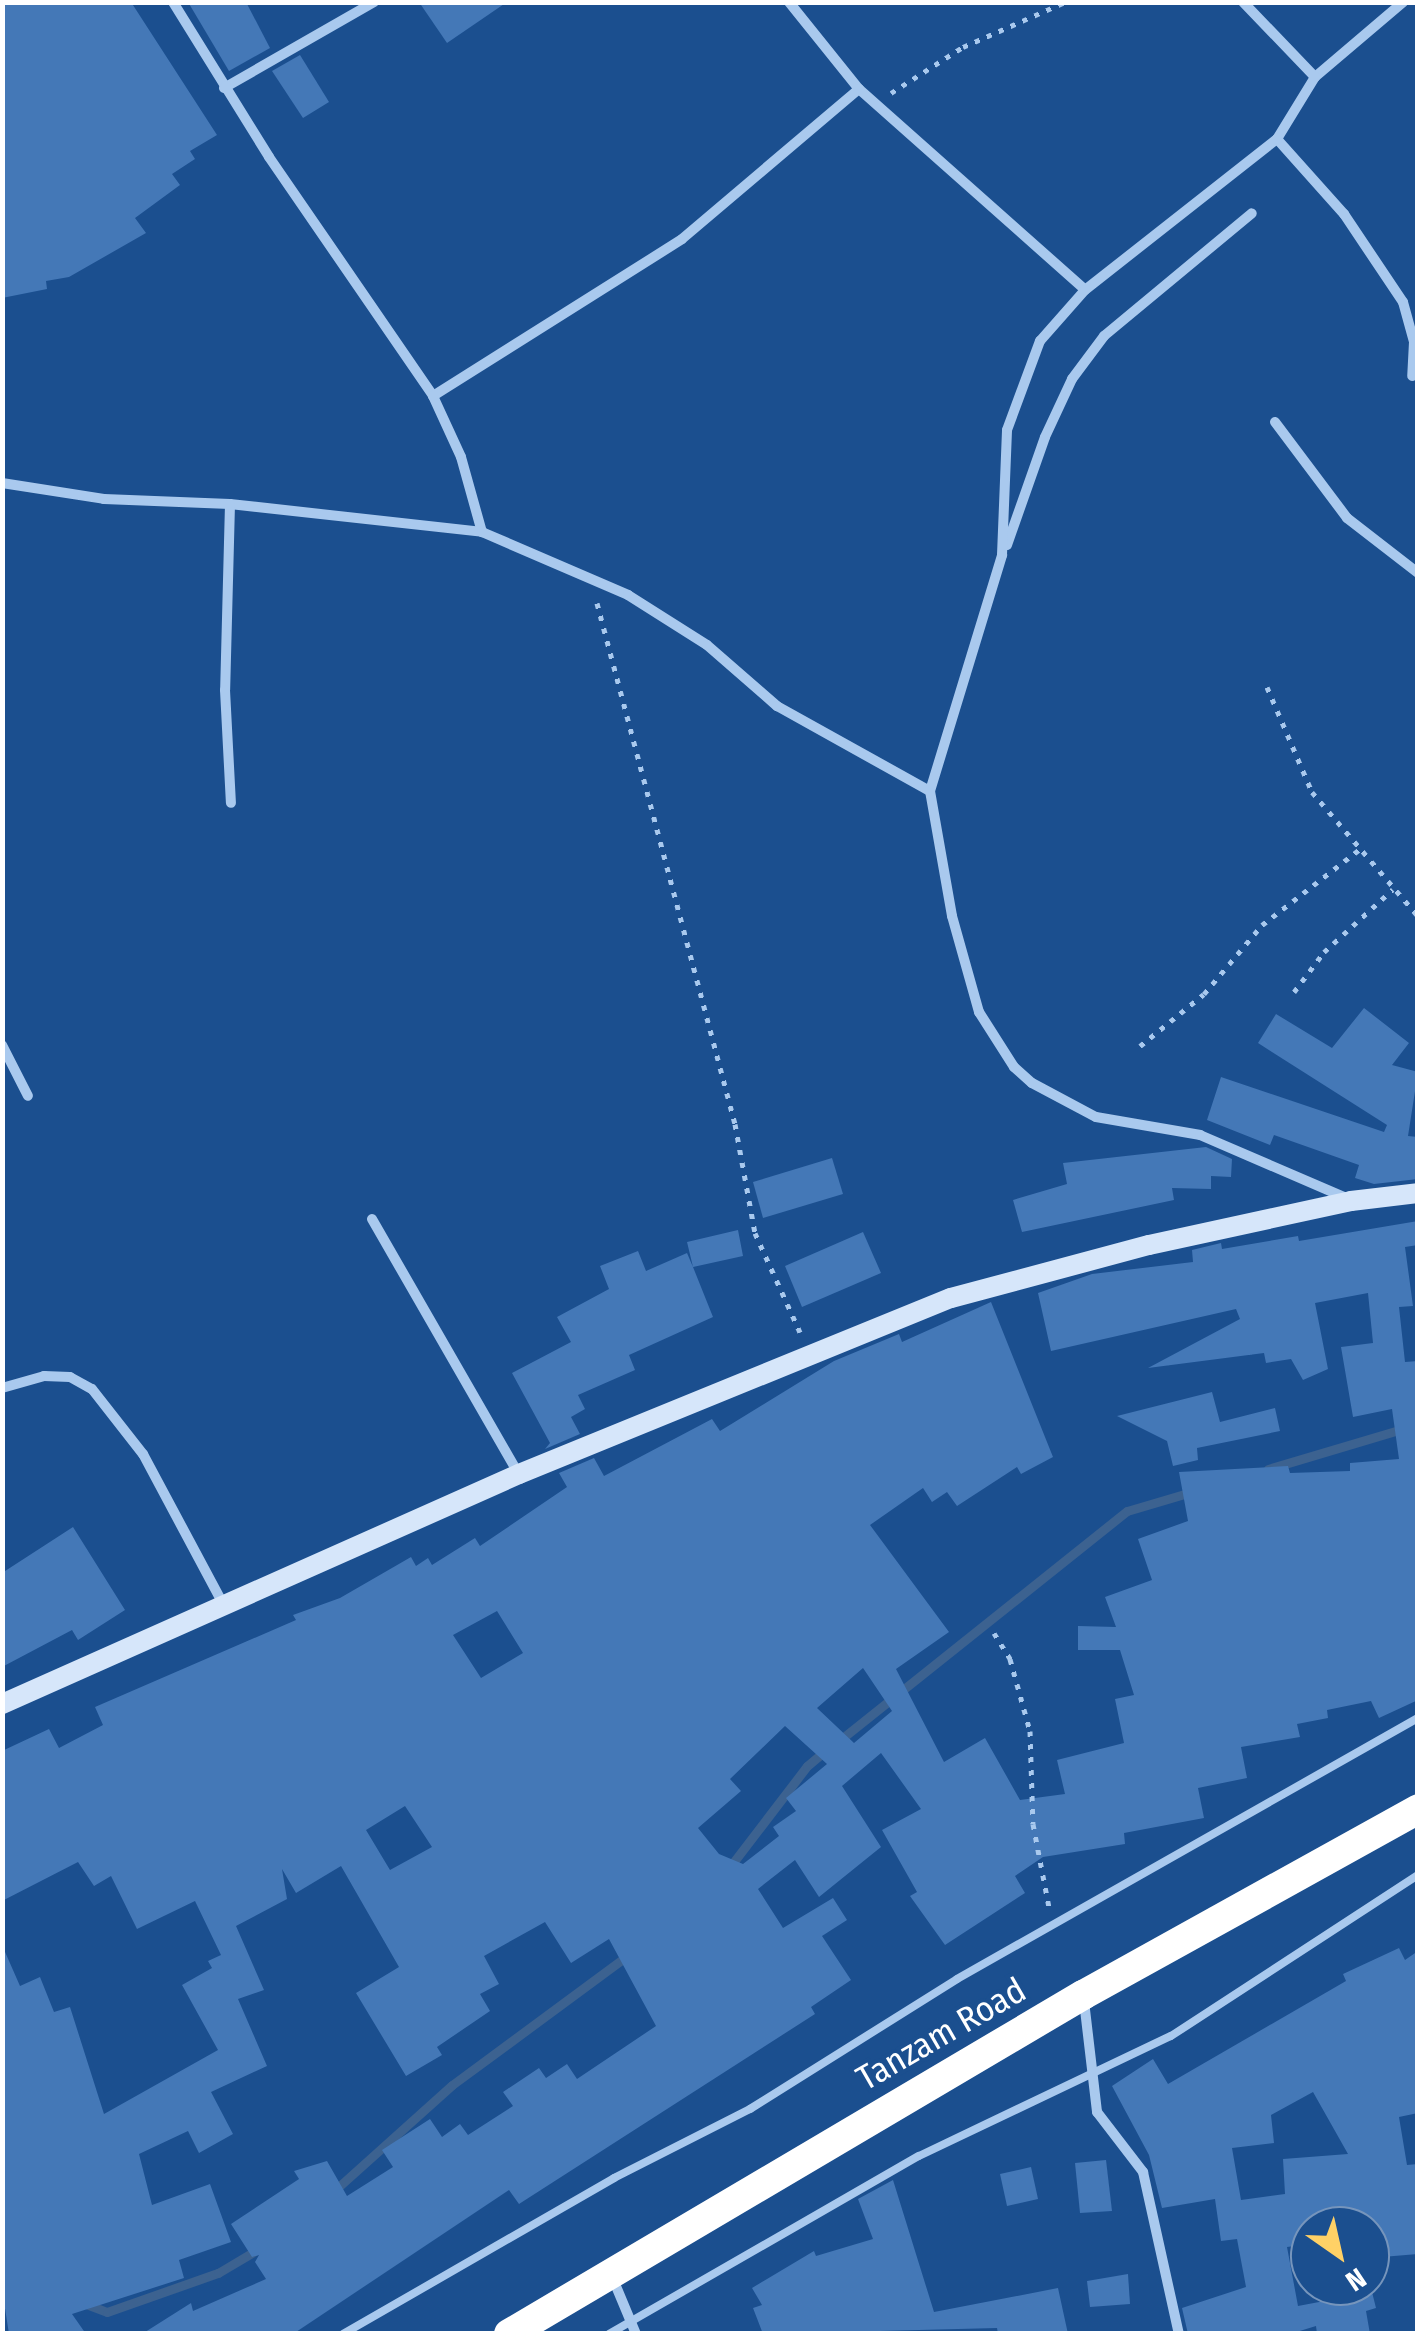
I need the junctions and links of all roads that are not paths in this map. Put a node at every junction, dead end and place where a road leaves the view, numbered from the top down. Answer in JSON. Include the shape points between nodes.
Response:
{"nodes":[{"id":1,"x":173,"y":2,"type":"edge"},
{"id":2,"x":374,"y":2,"type":"edge"},
{"id":3,"x":789,"y":2,"type":"edge"},
{"id":4,"x":1243,"y":2,"type":"edge"},
{"id":5,"x":1403,"y":2,"type":"edge"},
{"id":6,"x":1315,"y":76,"type":"junction"},
{"id":7,"x":224,"y":88,"type":"junction"},
{"id":8,"x":860,"y":89,"type":"junction"},
{"id":9,"x":1277,"y":139,"type":"junction"},
{"id":10,"x":1252,"y":213,"type":"dead end"},
{"id":11,"x":1085,"y":290,"type":"junction"},
{"id":12,"x":1412,"y":376,"type":"dead end"},
{"id":13,"x":433,"y":396,"type":"junction"},
{"id":14,"x":1275,"y":422,"type":"dead end"},
{"id":15,"x":2,"y":482,"type":"edge"},
{"id":16,"x":230,"y":504,"type":"junction"},
{"id":17,"x":482,"y":532,"type":"junction"},
{"id":18,"x":1002,"y":555,"type":"junction"},
{"id":19,"x":1418,"y":573,"type":"edge"},
{"id":20,"x":930,"y":792,"type":"junction"},
{"id":21,"x":231,"y":804,"type":"dead end"},
{"id":22,"x":2,"y":1045,"type":"edge"},
{"id":23,"x":28,"y":1096,"type":"dead end"},
{"id":24,"x":1418,"y":1194,"type":"edge"},
{"id":25,"x":1351,"y":1201,"type":"junction"},
{"id":26,"x":372,"y":1219,"type":"dead end"},
{"id":27,"x":2,"y":1388,"type":"edge"},
{"id":28,"x":519,"y":1474,"type":"junction"},
{"id":29,"x":222,"y":1602,"type":"junction"},
{"id":30,"x":2,"y":1704,"type":"edge"},
{"id":31,"x":1418,"y":1718,"type":"edge"},
{"id":32,"x":1418,"y":1810,"type":"edge"},
{"id":33,"x":1418,"y":1875,"type":"edge"},
{"id":34,"x":1084,"y":1995,"type":"junction"},
{"id":35,"x":1095,"y":2076,"type":"junction"},
{"id":36,"x":609,"y":2272,"type":"junction"},
{"id":37,"x":631,"y":2320,"type":"junction"},
{"id":38,"x":343,"y":2334,"type":"edge"},
{"id":39,"x":509,"y":2334,"type":"edge"},
{"id":40,"x":609,"y":2334,"type":"edge"},
{"id":41,"x":636,"y":2334,"type":"edge"},
{"id":42,"x":1179,"y":2334,"type":"edge"}],
"edges":[{"from":1,"to":7,"type":"street"},
{"from":2,"to":7,"type":"street"},
{"from":3,"to":8,"type":"street"},
{"from":4,"to":6,"type":"street"},
{"from":5,"to":6,"type":"street"},
{"from":6,"to":9,"type":"street"},
{"from":7,"to":13,"type":"street"},
{"from":8,"to":11,"type":"street"},
{"from":8,"to":13,"type":"street","via":[[682,239]]},
{"from":9,"to":11,"type":"street"},
{"from":9,"to":12,"type":"street","via":[[1344,214],[1403,302],[1414,342]]},
{"from":10,"to":18,"type":"street","via":[[1146,295],[1072,379]]},
{"from":11,"to":18,"type":"street","via":[[1040,342],[1020,381],[1006,430]]},
{"from":13,"to":17,"type":"street","via":[[462,457]]},
{"from":14,"to":19,"type":"street","via":[[1347,518]]},
{"from":15,"to":16,"type":"street","via":[[104,499]]},
{"from":16,"to":17,"type":"street"},
{"from":16,"to":21,"type":"street","via":[[225,690]]},
{"from":17,"to":20,"type":"street","via":[[590,576],[707,644],[777,706]]},
{"from":18,"to":20,"type":"street"},
{"from":20,"to":25,"type":"street","via":[[971,988],[992,1038],[1014,1067],[1096,1118],[1200,1135]]},
{"from":22,"to":23,"type":"street"},
{"from":24,"to":25,"type":"main road"},
{"from":25,"to":28,"type":"main road","via":[[969,1293],[811,1351]]},
{"from":26,"to":28,"type":"street"},
{"from":27,"to":29,"type":"street","via":[[44,1376],[70,1377],[92,1389],[143,1454]]},
{"from":28,"to":29,"type":"main road"},
{"from":29,"to":30,"type":"main road"},
{"from":31,"to":38,"type":"lane","via":[[1053,1924],[750,2110],[614,2178]]},
{"from":32,"to":34,"type":"highway","name":"Tanzam Road"},
{"from":33,"to":35,"type":"lane","via":[[1234,1998]]},
{"from":34,"to":35,"type":"street"},
{"from":34,"to":36,"type":"highway","name":"Tanzam Road"},
{"from":35,"to":37,"type":"lane","via":[[919,2156]]},
{"from":35,"to":42,"type":"street","via":[[1102,2126],[1144,2172]]},
{"from":36,"to":37,"type":"street"},
{"from":36,"to":39,"type":"highway","name":"Tanzam Road"},
{"from":37,"to":40,"type":"lane"},
{"from":37,"to":41,"type":"street"}]}
